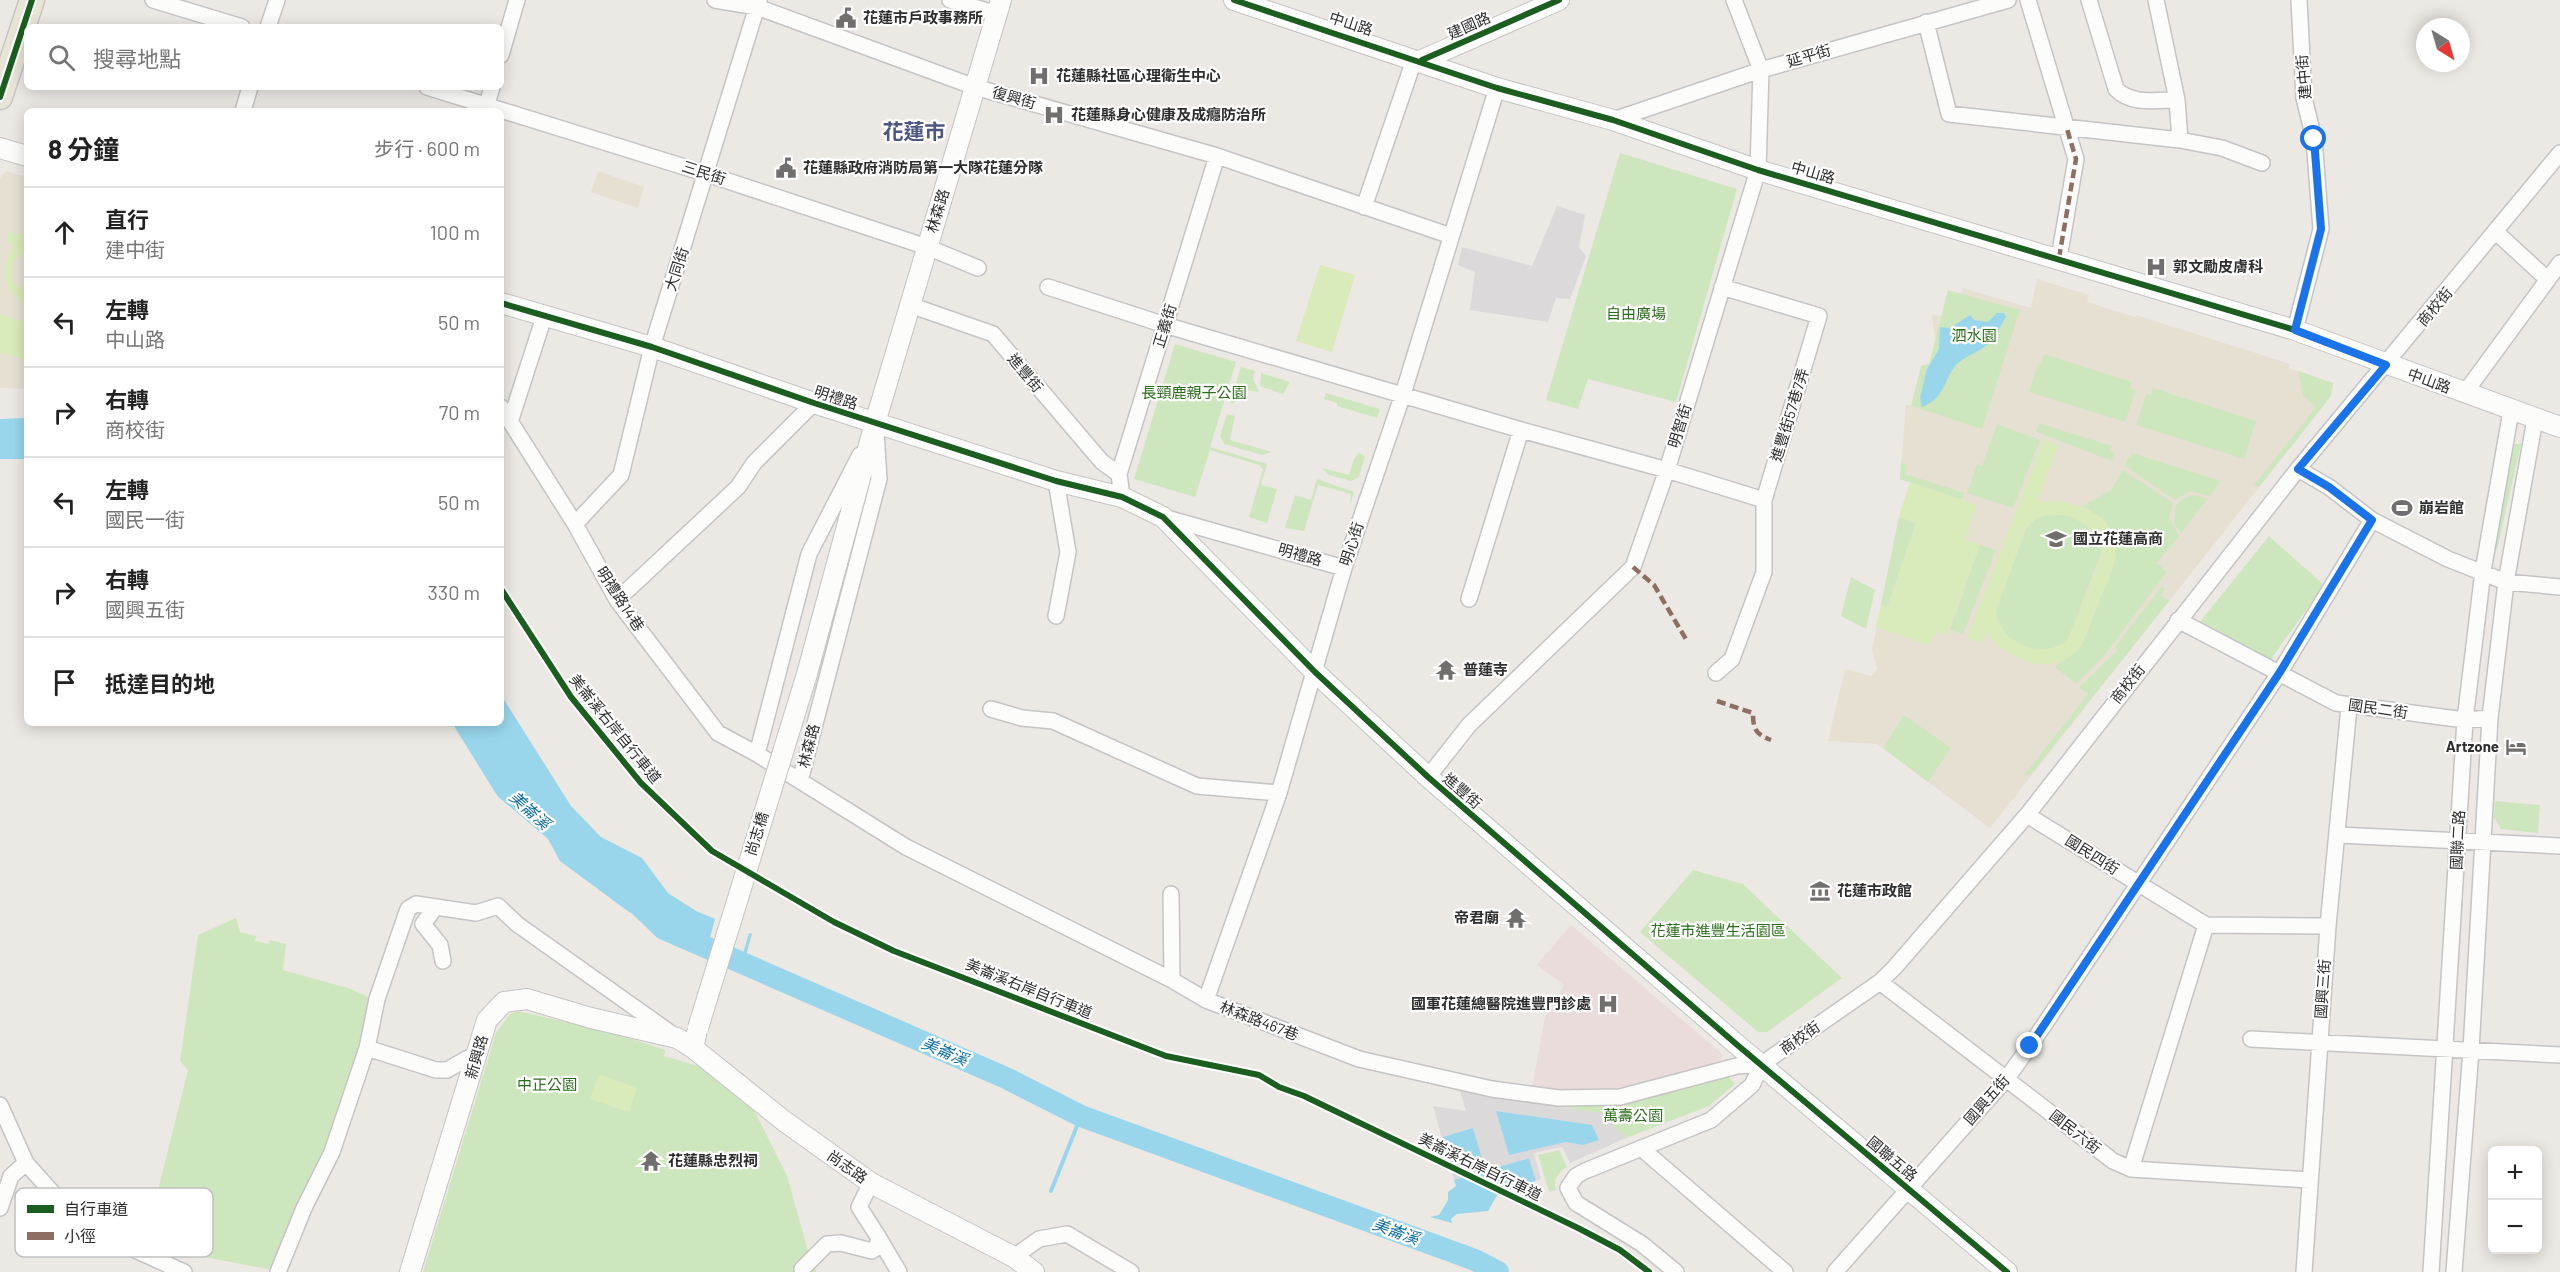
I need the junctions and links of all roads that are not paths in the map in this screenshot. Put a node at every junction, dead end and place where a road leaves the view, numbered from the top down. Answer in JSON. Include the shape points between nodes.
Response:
{"nodes":[{"id":1,"x":32,"y":0,"type":"edge"},
{"id":2,"x":153,"y":0,"type":"edge"},
{"id":3,"x":277,"y":0,"type":"edge"},
{"id":4,"x":517,"y":0,"type":"edge"},
{"id":5,"x":715,"y":0,"type":"edge"},
{"id":6,"x":950,"y":0,"type":"edge"},
{"id":7,"x":1234,"y":0,"type":"edge"},
{"id":8,"x":1559,"y":0,"type":"edge"},
{"id":9,"x":1734,"y":0,"type":"edge"},
{"id":10,"x":2008,"y":0,"type":"edge"},
{"id":11,"x":2028,"y":0,"type":"edge"},
{"id":12,"x":2089,"y":0,"type":"edge"},
{"id":13,"x":2156,"y":0,"type":"edge"},
{"id":14,"x":2299,"y":0,"type":"edge"},
{"id":15,"x":758,"y":4,"type":"edge"},
{"id":16,"x":999,"y":7,"type":"edge"},
{"id":17,"x":1926,"y":22,"type":"junction"},
{"id":18,"x":24,"y":24,"type":"edge"},
{"id":19,"x":24,"y":24,"type":"edge"},
{"id":20,"x":232,"y":24,"type":"edge"},
{"id":21,"x":269,"y":24,"type":"edge"},
{"id":22,"x":504,"y":45,"type":"edge"},
{"id":23,"x":1417,"y":63,"type":"junction"},
{"id":24,"x":1761,"y":70,"type":"junction"},
{"id":25,"x":975,"y":87,"type":"junction"},
{"id":26,"x":1497,"y":88,"type":"junction"},
{"id":27,"x":249,"y":90,"type":"edge"},
{"id":28,"x":436,"y":90,"type":"edge"},
{"id":29,"x":491,"y":90,"type":"edge"},
{"id":30,"x":0,"y":97,"type":"edge"},
{"id":31,"x":2177,"y":100,"type":"junction"},
{"id":32,"x":244,"y":108,"type":"edge"},
{"id":33,"x":483,"y":108,"type":"edge"},
{"id":34,"x":486,"y":108,"type":"edge"},
{"id":35,"x":504,"y":114,"type":"edge"},
{"id":36,"x":1613,"y":120,"type":"junction"},
{"id":37,"x":2067,"y":129,"type":"junction"},
{"id":38,"x":2180,"y":140,"type":"junction"},
{"id":39,"x":0,"y":148,"type":"edge"},
{"id":40,"x":2560,"y":153,"type":"edge"},
{"id":41,"x":24,"y":155,"type":"edge"},
{"id":42,"x":1217,"y":156,"type":"junction"},
{"id":43,"x":2262,"y":163,"type":"dead end"},
{"id":44,"x":1758,"y":170,"type":"junction"},
{"id":45,"x":707,"y":174,"type":"junction"},
{"id":46,"x":1364,"y":207,"type":"junction"},
{"id":47,"x":2496,"y":232,"type":"junction"},
{"id":48,"x":1451,"y":236,"type":"junction"},
{"id":49,"x":927,"y":247,"type":"junction"},
{"id":50,"x":2059,"y":258,"type":"junction"},
{"id":51,"x":2560,"y":263,"type":"edge"},
{"id":52,"x":978,"y":268,"type":"dead end"},
{"id":53,"x":2547,"y":279,"type":"junction"},
{"id":54,"x":1048,"y":287,"type":"dead end"},
{"id":55,"x":1722,"y":287,"type":"junction"},
{"id":56,"x":504,"y":304,"type":"edge"},
{"id":57,"x":910,"y":304,"type":"junction"},
{"id":58,"x":544,"y":317,"type":"junction"},
{"id":59,"x":1165,"y":325,"type":"junction"},
{"id":60,"x":2295,"y":330,"type":"junction"},
{"id":61,"x":652,"y":347,"type":"junction"},
{"id":62,"x":2386,"y":365,"type":"junction"},
{"id":63,"x":1403,"y":393,"type":"junction"},
{"id":64,"x":2464,"y":393,"type":"junction"},
{"id":65,"x":814,"y":403,"type":"junction"},
{"id":66,"x":2511,"y":411,"type":"junction"},
{"id":67,"x":506,"y":413,"type":"edge"},
{"id":68,"x":2535,"y":419,"type":"junction"},
{"id":69,"x":875,"y":423,"type":"junction"},
{"id":70,"x":2560,"y":427,"type":"edge"},
{"id":71,"x":1521,"y":430,"type":"junction"},
{"id":72,"x":2298,"y":469,"type":"junction"},
{"id":73,"x":1667,"y":470,"type":"junction"},
{"id":74,"x":1119,"y":474,"type":"junction"},
{"id":75,"x":1056,"y":481,"type":"junction"},
{"id":76,"x":1122,"y":496,"type":"junction"},
{"id":77,"x":1764,"y":501,"type":"junction"},
{"id":78,"x":1163,"y":517,"type":"junction"},
{"id":79,"x":2372,"y":520,"type":"junction"},
{"id":80,"x":575,"y":524,"type":"junction"},
{"id":81,"x":1344,"y":568,"type":"junction"},
{"id":82,"x":2483,"y":571,"type":"junction"},
{"id":83,"x":2506,"y":582,"type":"junction"},
{"id":84,"x":2560,"y":587,"type":"edge"},
{"id":85,"x":1469,"y":599,"type":"dead end"},
{"id":86,"x":617,"y":600,"type":"junction"},
{"id":87,"x":1056,"y":616,"type":"dead end"},
{"id":88,"x":2178,"y":620,"type":"junction"},
{"id":89,"x":1315,"y":672,"type":"junction"},
{"id":90,"x":2280,"y":672,"type":"junction"},
{"id":91,"x":1716,"y":673,"type":"dead end"},
{"id":92,"x":807,"y":674,"type":"joint"},
{"id":93,"x":2349,"y":707,"type":"junction"},
{"id":94,"x":991,"y":709,"type":"dead end"},
{"id":95,"x":2490,"y":718,"type":"junction"},
{"id":96,"x":2465,"y":720,"type":"junction"},
{"id":97,"x":757,"y":754,"type":"junction"},
{"id":98,"x":1428,"y":777,"type":"junction"},
{"id":99,"x":800,"y":781,"type":"junction"},
{"id":100,"x":1280,"y":793,"type":"junction"},
{"id":101,"x":2027,"y":815,"type":"junction"},
{"id":102,"x":2339,"y":835,"type":"junction"},
{"id":103,"x":2457,"y":841,"type":"junction"},
{"id":104,"x":2482,"y":842,"type":"junction"},
{"id":105,"x":2560,"y":846,"type":"edge"},
{"id":106,"x":2137,"y":883,"type":"junction"},
{"id":107,"x":1171,"y":894,"type":"dead end"},
{"id":108,"x":435,"y":908,"type":"junction"},
{"id":109,"x":2206,"y":925,"type":"junction"},
{"id":110,"x":2328,"y":926,"type":"junction"},
{"id":111,"x":443,"y":961,"type":"dead end"},
{"id":112,"x":1172,"y":980,"type":"junction"},
{"id":113,"x":1880,"y":982,"type":"junction"},
{"id":114,"x":1206,"y":1000,"type":"junction"},
{"id":115,"x":2251,"y":1039,"type":"dead end"},
{"id":116,"x":2319,"y":1042,"type":"junction"},
{"id":117,"x":685,"y":1043,"type":"junction"},
{"id":118,"x":367,"y":1048,"type":"junction"},
{"id":119,"x":2447,"y":1049,"type":"junction"},
{"id":120,"x":2470,"y":1050,"type":"junction"},
{"id":121,"x":2560,"y":1055,"type":"edge"},
{"id":122,"x":476,"y":1060,"type":"junction"},
{"id":123,"x":1762,"y":1064,"type":"junction"},
{"id":124,"x":2007,"y":1078,"type":"junction"},
{"id":125,"x":0,"y":1105,"type":"edge"},
{"id":126,"x":1641,"y":1148,"type":"junction"},
{"id":127,"x":26,"y":1163,"type":"junction"},
{"id":128,"x":2132,"y":1169,"type":"junction"},
{"id":129,"x":2309,"y":1180,"type":"junction"},
{"id":130,"x":871,"y":1183,"type":"junction"},
{"id":131,"x":48,"y":1188,"type":"edge"},
{"id":132,"x":1909,"y":1189,"type":"junction"},
{"id":133,"x":0,"y":1208,"type":"edge"},
{"id":134,"x":879,"y":1238,"type":"junction"},
{"id":135,"x":151,"y":1257,"type":"edge"},
{"id":136,"x":1014,"y":1257,"type":"junction"},
{"id":137,"x":802,"y":1269,"type":"dead end"},
{"id":138,"x":184,"y":1272,"type":"edge"},
{"id":139,"x":278,"y":1272,"type":"edge"},
{"id":140,"x":410,"y":1272,"type":"edge"},
{"id":141,"x":899,"y":1272,"type":"edge"},
{"id":142,"x":1034,"y":1272,"type":"edge"},
{"id":143,"x":1131,"y":1272,"type":"edge"},
{"id":144,"x":1676,"y":1272,"type":"edge"},
{"id":145,"x":1785,"y":1272,"type":"edge"},
{"id":146,"x":1835,"y":1272,"type":"edge"},
{"id":147,"x":2007,"y":1272,"type":"edge"},
{"id":148,"x":2304,"y":1272,"type":"edge"},
{"id":149,"x":2431,"y":1272,"type":"edge"},
{"id":150,"x":2454,"y":1272,"type":"edge"}],
"edges":[{"from":1,"to":19,"type":"main road"},
{"from":2,"to":20,"type":"street"},
{"from":3,"to":21,"type":"street"},
{"from":4,"to":22,"type":"street"},
{"from":5,"to":15,"type":"street","name":"復興街"},
{"from":6,"to":16,"type":"street"},
{"from":7,"to":23,"type":"street","name":"中山路"},
{"from":8,"to":23,"type":"street","name":"建國路"},
{"from":9,"to":24,"type":"street","name":"明智街"},
{"from":10,"to":17,"type":"street","name":"延平街"},
{"from":11,"to":37,"type":"street"},
{"from":12,"to":31,"type":"street","via":[[2116,89],[2124,98],[2134,100]]},
{"from":13,"to":31,"type":"street"},
{"from":14,"to":60,"type":"street","name":"建中街","via":[[2304,98],[2314,139],[2321,229]]},
{"from":15,"to":25,"type":"street","name":"復興街"},
{"from":15,"to":45,"type":"street","name":"大同街"},
{"from":16,"to":25,"type":"street","name":"林森路"},
{"from":17,"to":24,"type":"street","name":"延平街"},
{"from":17,"to":37,"type":"street","via":[[1949,114]]},
{"from":18,"to":30,"type":"main road"},
{"from":23,"to":26,"type":"street","name":"中山路"},
{"from":23,"to":46,"type":"street"},
{"from":24,"to":36,"type":"street","name":"延平街"},
{"from":24,"to":44,"type":"street","name":"明智街"},
{"from":25,"to":42,"type":"street","name":"復興街"},
{"from":25,"to":49,"type":"street","name":"林森路"},
{"from":26,"to":36,"type":"street","name":"中山路"},
{"from":26,"to":48,"type":"street","name":"明心街"},
{"from":27,"to":32,"type":"street"},
{"from":28,"to":33,"type":"street","name":"三民街"},
{"from":29,"to":34,"type":"street"},
{"from":31,"to":38,"type":"street"},
{"from":35,"to":45,"type":"street","name":"三民街"},
{"from":36,"to":44,"type":"street","name":"中山路"},
{"from":37,"to":38,"type":"street"},
{"from":37,"to":50,"type":"street","via":[[2076,159]]},
{"from":38,"to":43,"type":"street","via":[[2222,148]]},
{"from":39,"to":41,"type":"street"},
{"from":40,"to":47,"type":"street","name":"商校街"},
{"from":42,"to":46,"type":"street","name":"復興街"},
{"from":42,"to":59,"type":"street","name":"正義街"},
{"from":44,"to":50,"type":"street","name":"中山路"},
{"from":44,"to":55,"type":"street","name":"明智街"},
{"from":45,"to":49,"type":"street","name":"三民街"},
{"from":45,"to":61,"type":"street","name":"大同街"},
{"from":46,"to":48,"type":"street","name":"復興街"},
{"from":47,"to":53,"type":"street"},
{"from":47,"to":62,"type":"street","name":"商校街"},
{"from":48,"to":63,"type":"street","name":"明心街"},
{"from":49,"to":52,"type":"street","name":"三民街"},
{"from":49,"to":57,"type":"street","name":"林森路"},
{"from":50,"to":60,"type":"street","name":"中山路"},
{"from":51,"to":53,"type":"street"},
{"from":53,"to":64,"type":"street"},
{"from":54,"to":59,"type":"street"},
{"from":55,"to":73,"type":"street","name":"明智街"},
{"from":55,"to":77,"type":"street","name":"進豐街57巷7弄","via":[[1819,316]]},
{"from":56,"to":58,"type":"street","name":"明禮路"},
{"from":57,"to":69,"type":"street","name":"林森路"},
{"from":57,"to":74,"type":"street","name":"進豐街","via":[[993,334],[1101,462]]},
{"from":58,"to":61,"type":"street","name":"明禮路"},
{"from":58,"to":67,"type":"street","name":"明禮路14巷"},
{"from":59,"to":63,"type":"street"},
{"from":59,"to":74,"type":"street","name":"正義街"},
{"from":60,"to":62,"type":"street","name":"中山路"},
{"from":61,"to":65,"type":"street","name":"明禮路"},
{"from":61,"to":80,"type":"street","name":"大同街","via":[[621,475]]},
{"from":62,"to":64,"type":"street","name":"中山路"},
{"from":62,"to":72,"type":"street","name":"商校街"},
{"from":63,"to":71,"type":"street"},
{"from":63,"to":81,"type":"street","name":"明心街"},
{"from":64,"to":66,"type":"street","name":"中山路"},
{"from":65,"to":69,"type":"street","name":"明禮路"},
{"from":65,"to":86,"type":"street","via":[[754,463],[738,488]]},
{"from":66,"to":68,"type":"street","name":"中山路"},
{"from":66,"to":82,"type":"street","name":"國聯二路"},
{"from":67,"to":80,"type":"street","name":"明禮路14巷"},
{"from":68,"to":70,"type":"street","name":"中山路"},
{"from":68,"to":83,"type":"street","name":"國聯二路"},
{"from":69,"to":75,"type":"street","name":"明禮路"},
{"from":69,"to":92,"type":"street","name":"林森路"},
{"from":69,"to":97,"type":"street","name":"林森路","via":[[810,554]]},
{"from":69,"to":99,"type":"street","name":"林森路","via":[[879,479]]},
{"from":71,"to":73,"type":"street"},
{"from":71,"to":85,"type":"street"},
{"from":72,"to":79,"type":"street"},
{"from":72,"to":88,"type":"street","name":"商校街"},
{"from":73,"to":77,"type":"street"},
{"from":73,"to":98,"type":"street","name":"明智街","via":[[1633,567],[1469,725]]},
{"from":74,"to":76,"type":"street","name":"正義街"},
{"from":75,"to":76,"type":"street","name":"明禮路"},
{"from":75,"to":87,"type":"street","via":[[1068,552]]},
{"from":76,"to":78,"type":"street","name":"明禮路"},
{"from":77,"to":91,"type":"street","name":"進豐街57巷7弄","via":[[1764,572],[1732,659]]},
{"from":78,"to":81,"type":"street","name":"明禮路"},
{"from":78,"to":89,"type":"street","name":"進豐街"},
{"from":79,"to":82,"type":"street","via":[[2448,559]]},
{"from":79,"to":90,"type":"street","name":"國興五街"},
{"from":80,"to":86,"type":"street","name":"明禮路14巷"},
{"from":81,"to":89,"type":"street","name":"明心街"},
{"from":82,"to":83,"type":"street"},
{"from":82,"to":96,"type":"street","name":"國聯二路"},
{"from":83,"to":84,"type":"street"},
{"from":83,"to":95,"type":"street","name":"國聯二路"},
{"from":86,"to":97,"type":"street","name":"明禮路14巷","via":[[718,733]]},
{"from":88,"to":90,"type":"street","name":"國民二街"},
{"from":88,"to":101,"type":"street","name":"商校街"},
{"from":89,"to":98,"type":"street","name":"進豐街"},
{"from":89,"to":100,"type":"street","name":"明心街"},
{"from":90,"to":93,"type":"street","name":"國民二街"},
{"from":90,"to":106,"type":"street","name":"國興五街"},
{"from":92,"to":117,"type":"street","name":"尚志橋","bridge":true,"via":[[698,1028]]},
{"from":93,"to":96,"type":"street","name":"國民二街"},
{"from":93,"to":102,"type":"street","name":"國興三街"},
{"from":94,"to":100,"type":"street","via":[[1053,721],[1197,786]]},
{"from":95,"to":96,"type":"street","name":"國民二街"},
{"from":95,"to":104,"type":"street","name":"國聯二路"},
{"from":96,"to":103,"type":"street","name":"國聯二路"},
{"from":97,"to":99,"type":"street","name":"林森路"},
{"from":98,"to":123,"type":"street","name":"進豐街"},
{"from":99,"to":112,"type":"street","name":"林森路467巷","via":[[906,848]]},
{"from":100,"to":114,"type":"street","name":"明心街"},
{"from":101,"to":106,"type":"street","name":"國民四街"},
{"from":101,"to":113,"type":"street","name":"商校街"},
{"from":102,"to":103,"type":"street"},
{"from":102,"to":110,"type":"street","name":"國興三街"},
{"from":103,"to":104,"type":"street"},
{"from":103,"to":119,"type":"street","name":"國聯二路"},
{"from":104,"to":105,"type":"street"},
{"from":104,"to":120,"type":"street","name":"國聯二路"},
{"from":106,"to":109,"type":"street","name":"國民四街"},
{"from":106,"to":124,"type":"street","name":"國興五街"},
{"from":107,"to":112,"type":"street"},
{"from":108,"to":111,"type":"street","via":[[423,924],[440,945]]},
{"from":108,"to":117,"type":"street","via":[[476,913],[498,906],[517,924]]},
{"from":108,"to":118,"type":"street","via":[[416,904],[408,909],[377,999]]},
{"from":109,"to":110,"type":"street"},
{"from":109,"to":128,"type":"street"},
{"from":110,"to":116,"type":"street","name":"國興三街"},
{"from":112,"to":114,"type":"street","name":"林森路467巷"},
{"from":113,"to":123,"type":"street","name":"商校街"},
{"from":113,"to":124,"type":"street","name":"國民六街"},
{"from":114,"to":123,"type":"street","name":"林森路467巷","via":[[1359,1059],[1486,1088],[1559,1098],[1620,1097],[1737,1066]]},
{"from":115,"to":116,"type":"street"},
{"from":116,"to":119,"type":"street"},
{"from":116,"to":129,"type":"street","name":"國興三街"},
{"from":117,"to":122,"type":"street","name":"新興路","via":[[527,999],[504,1002],[487,1020]]},
{"from":117,"to":130,"type":"street","name":"尚志路"},
{"from":118,"to":122,"type":"street","via":[[436,1070],[447,1070],[468,1058]]},
{"from":118,"to":139,"type":"street","via":[[332,1152]]},
{"from":119,"to":120,"type":"street"},
{"from":119,"to":149,"type":"street","name":"國聯二路"},
{"from":120,"to":121,"type":"street"},
{"from":120,"to":150,"type":"street","name":"國聯二路"},
{"from":122,"to":140,"type":"street","name":"新興路"},
{"from":123,"to":126,"type":"street","name":"商校街","via":[[1752,1085],[1711,1120]]},
{"from":123,"to":132,"type":"street","name":"國聯五路"},
{"from":124,"to":128,"type":"street","name":"國民六街","via":[[2095,1148]]},
{"from":124,"to":132,"type":"street","name":"國興五街"},
{"from":125,"to":127,"type":"street"},
{"from":126,"to":144,"type":"street","name":"商校街","via":[[1576,1176],[1568,1188],[1576,1203],[1642,1244]]},
{"from":126,"to":145,"type":"street"},
{"from":127,"to":131,"type":"street"},
{"from":127,"to":133,"type":"street","via":[[11,1176]]},
{"from":128,"to":129,"type":"street","name":"國民六街"},
{"from":129,"to":148,"type":"street","name":"國興三街"},
{"from":130,"to":134,"type":"street","via":[[859,1207]]},
{"from":130,"to":136,"type":"street","name":"尚志路"},
{"from":132,"to":146,"type":"street","name":"國興五街"},
{"from":132,"to":147,"type":"street","name":"國聯五路"},
{"from":134,"to":137,"type":"street","via":[[872,1251],[841,1243],[827,1244]]},
{"from":134,"to":141,"type":"street"},
{"from":135,"to":138,"type":"street"},
{"from":136,"to":142,"type":"street","name":"尚志路"},
{"from":136,"to":143,"type":"street","via":[[1039,1239],[1067,1234]]}]}
